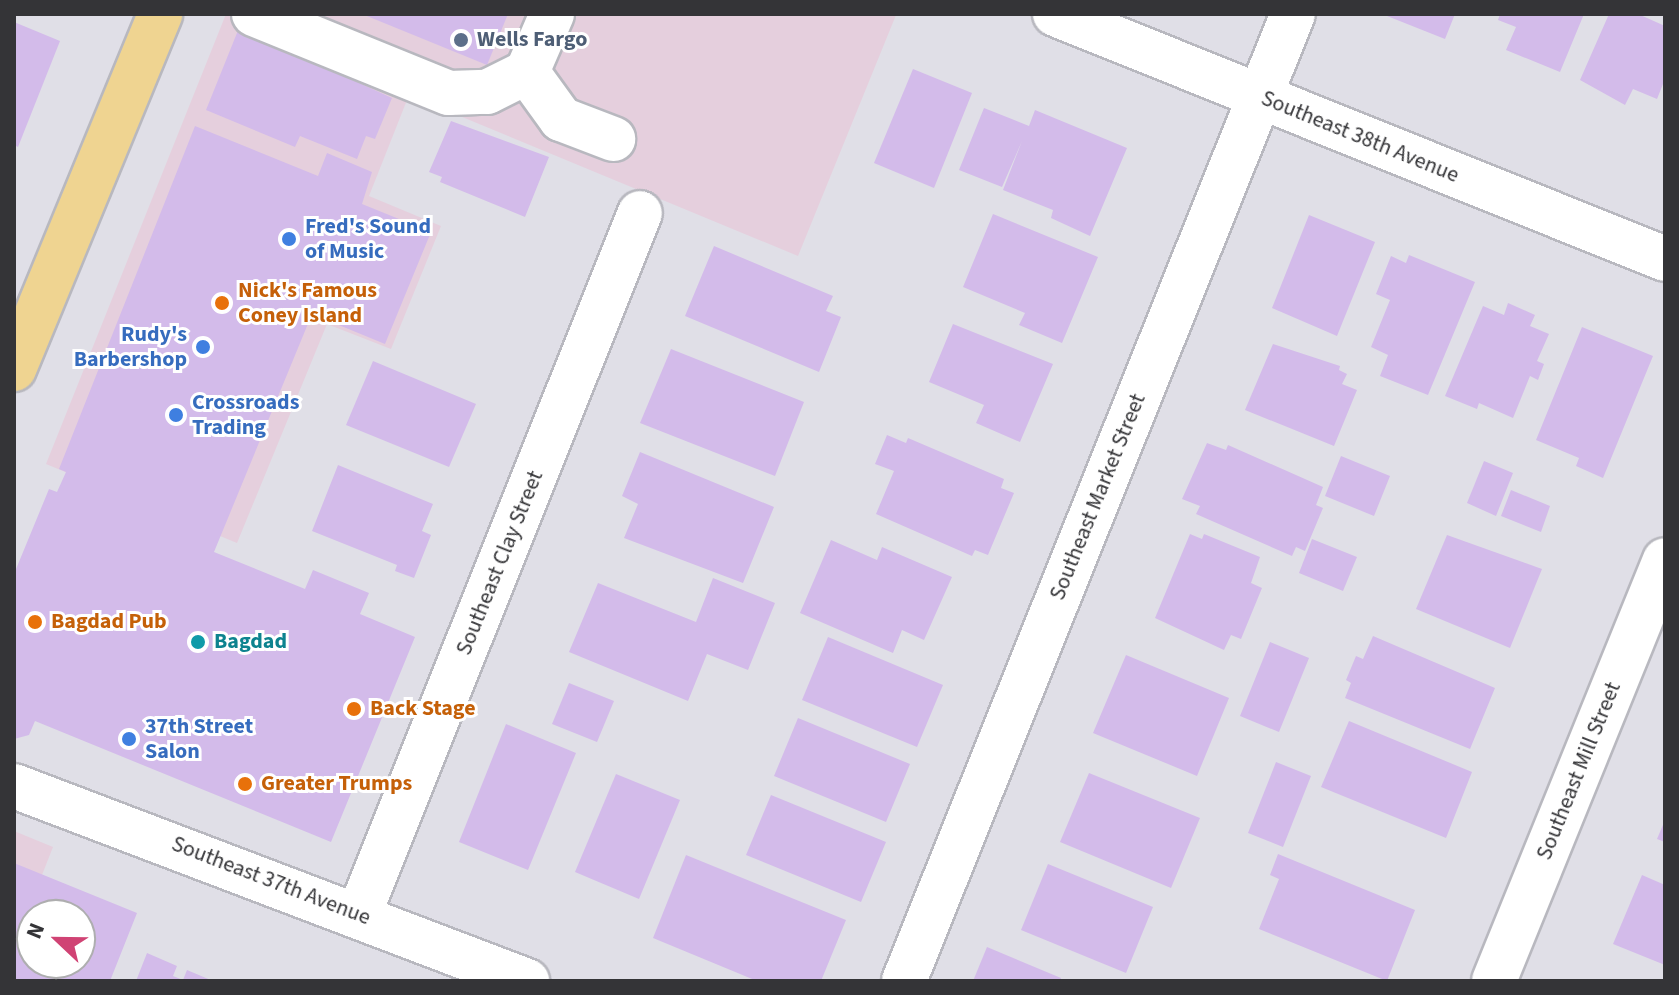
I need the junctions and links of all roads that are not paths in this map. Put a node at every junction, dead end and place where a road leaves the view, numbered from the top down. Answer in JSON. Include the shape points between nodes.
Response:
{"nodes":[{"id":1,"x":160,"y":14,"type":"edge"},
{"id":2,"x":254,"y":14,"type":"edge"},
{"id":3,"x":520,"y":14,"type":"edge"},
{"id":4,"x":552,"y":14,"type":"edge"},
{"id":5,"x":1055,"y":14,"type":"edge"},
{"id":6,"x":1293,"y":14,"type":"edge"},
{"id":7,"x":527,"y":72,"type":"junction"},
{"id":8,"x":487,"y":92,"type":"junction"},
{"id":9,"x":1259,"y":98,"type":"junction"},
{"id":10,"x":613,"y":139,"type":"dead end"},
{"id":11,"x":640,"y":213,"type":"dead end"},
{"id":12,"x":1665,"y":259,"type":"edge"},
{"id":13,"x":14,"y":369,"type":"edge"},
{"id":14,"x":1665,"y":560,"type":"edge"},
{"id":15,"x":14,"y":786,"type":"edge"},
{"id":16,"x":359,"y":914,"type":"junction"},
{"id":17,"x":527,"y":981,"type":"edge"},
{"id":18,"x":904,"y":981,"type":"edge"},
{"id":19,"x":1494,"y":981,"type":"edge"}],
"edges":[{"from":1,"to":13,"type":"main road"},
{"from":2,"to":8,"type":"street","via":[[449,93]]},
{"from":3,"to":8,"type":"street"},
{"from":4,"to":7,"type":"street"},
{"from":5,"to":9,"type":"street","name":"Southeast 38th Avenue"},
{"from":6,"to":9,"type":"street","name":"Southeast Market Street"},
{"from":7,"to":8,"type":"street"},
{"from":7,"to":10,"type":"street","via":[[561,119]]},
{"from":9,"to":12,"type":"street","name":"Southeast 38th Avenue"},
{"from":9,"to":18,"type":"street","name":"Southeast Market Street"},
{"from":11,"to":16,"type":"street","name":"Southeast Clay Street"},
{"from":14,"to":19,"type":"street","name":"Southeast Mill Street"},
{"from":15,"to":16,"type":"street","name":"Southeast 37th Avenue"},
{"from":16,"to":17,"type":"street","name":"Southeast 37th Avenue"}]}
